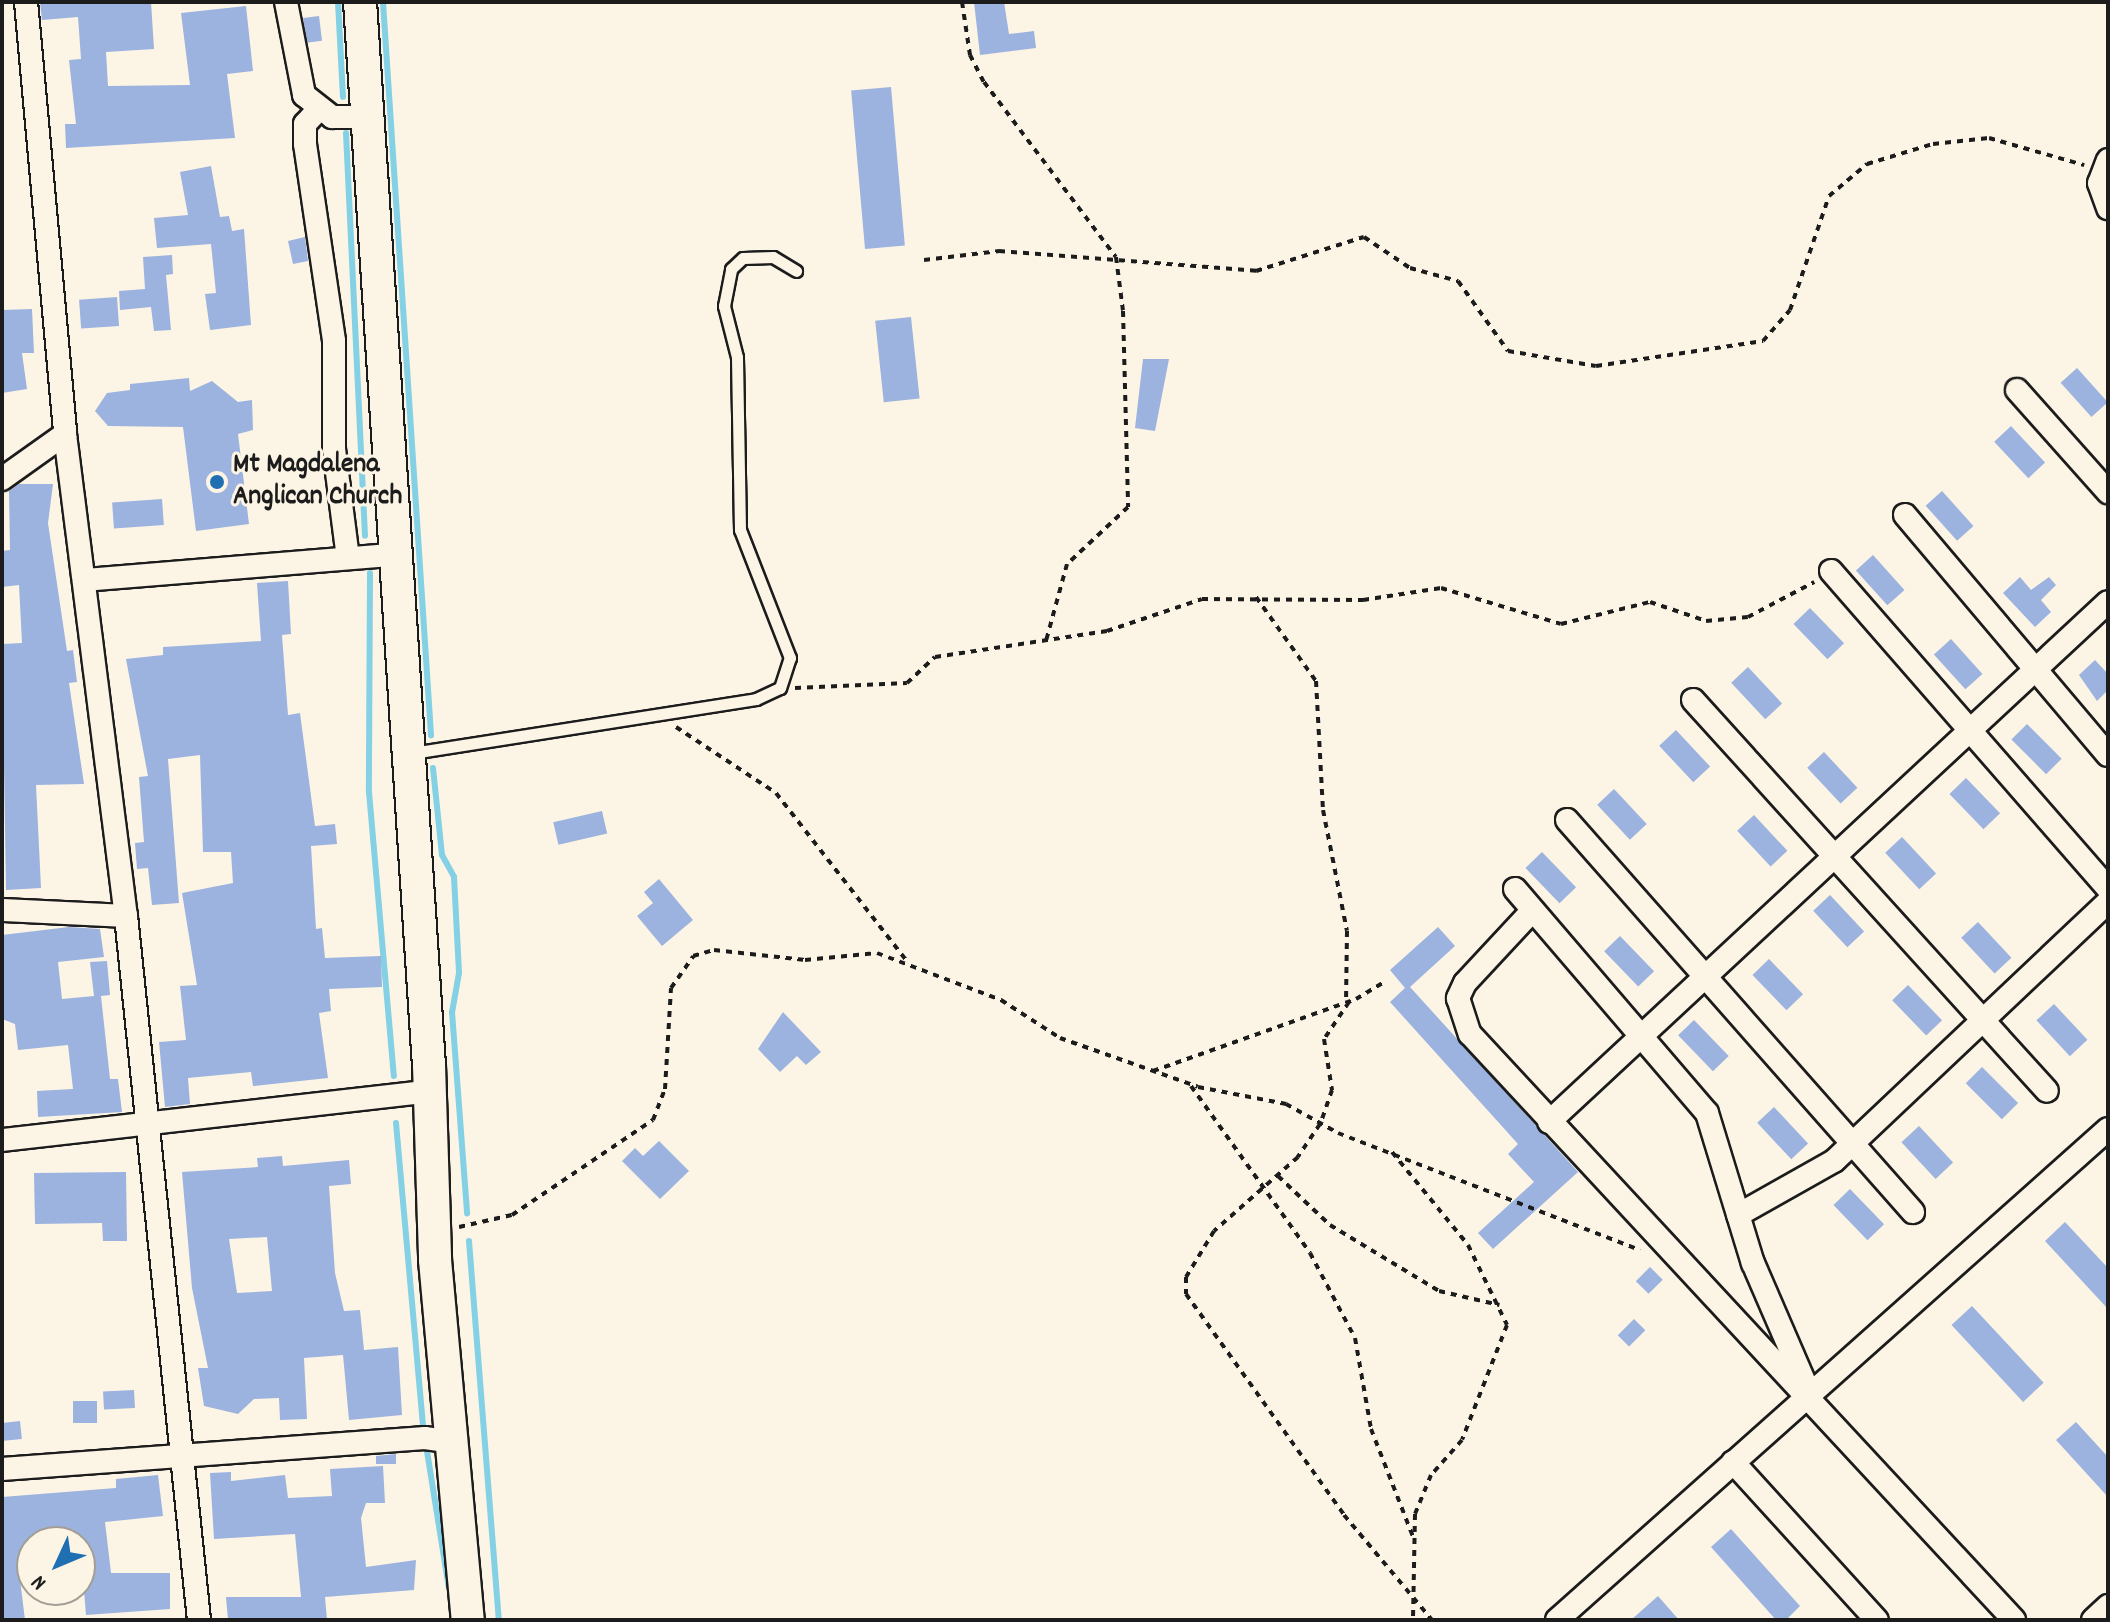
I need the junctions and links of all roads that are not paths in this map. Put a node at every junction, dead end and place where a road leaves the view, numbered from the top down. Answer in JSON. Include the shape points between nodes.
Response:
{"nodes":[{"id":1,"x":26,"y":2,"type":"edge"},
{"id":2,"x":286,"y":2,"type":"edge"},
{"id":3,"x":360,"y":2,"type":"edge"},
{"id":4,"x":318,"y":110,"type":"junction"},
{"id":5,"x":363,"y":117,"type":"junction"},
{"id":6,"x":2105,"y":166,"type":"edge"},
{"id":7,"x":2108,"y":208,"type":"edge"},
{"id":8,"x":796,"y":271,"type":"dead end"},
{"id":9,"x":2017,"y":390,"type":"dead end"},
{"id":10,"x":65,"y":434,"type":"junction"},
{"id":11,"x":2,"y":479,"type":"edge"},
{"id":12,"x":2108,"y":492,"type":"edge"},
{"id":13,"x":1905,"y":515,"type":"dead end"},
{"id":14,"x":391,"y":555,"type":"junction"},
{"id":15,"x":348,"y":558,"type":"junction"},
{"id":16,"x":1831,"y":571,"type":"road end"},
{"id":17,"x":85,"y":580,"type":"junction"},
{"id":18,"x":2108,"y":602,"type":"edge"},
{"id":19,"x":2034,"y":672,"type":"junction"},
{"id":20,"x":1693,"y":700,"type":"dead end"},
{"id":21,"x":1967,"y":731,"type":"junction"},
{"id":22,"x":405,"y":754,"type":"junction"},
{"id":23,"x":2108,"y":755,"type":"edge"},
{"id":24,"x":1567,"y":820,"type":"dead end"},
{"id":25,"x":1832,"y":858,"type":"junction"},
{"id":26,"x":1515,"y":889,"type":"dead end"},
{"id":27,"x":2108,"y":889,"type":"edge"},
{"id":28,"x":2108,"y":902,"type":"edge"},
{"id":29,"x":2,"y":910,"type":"edge"},
{"id":30,"x":1532,"y":911,"type":"junction"},
{"id":31,"x":126,"y":916,"type":"junction"},
{"id":32,"x":1700,"y":979,"type":"junction"},
{"id":33,"x":1983,"y":1024,"type":"junction"},
{"id":34,"x":1642,"y":1035,"type":"junction"},
{"id":35,"x":429,"y":1091,"type":"junction"},
{"id":36,"x":2047,"y":1091,"type":"dead end"},
{"id":37,"x":1549,"y":1122,"type":"junction"},
{"id":38,"x":148,"y":1128,"type":"junction"},
{"id":39,"x":2108,"y":1129,"type":"edge"},
{"id":40,"x":2,"y":1140,"type":"edge"},
{"id":41,"x":1852,"y":1143,"type":"junction"},
{"id":42,"x":1913,"y":1212,"type":"dead end"},
{"id":43,"x":1738,"y":1215,"type":"junction"},
{"id":44,"x":1810,"y":1393,"type":"junction"},
{"id":45,"x":454,"y":1442,"type":"junction"},
{"id":46,"x":180,"y":1459,"type":"junction"},
{"id":47,"x":1733,"y":1462,"type":"junction"},
{"id":48,"x":2,"y":1469,"type":"edge"},
{"id":49,"x":2108,"y":1606,"type":"edge"},
{"id":50,"x":199,"y":1620,"type":"edge"},
{"id":51,"x":468,"y":1620,"type":"edge"},
{"id":52,"x":1557,"y":1620,"type":"edge"},
{"id":53,"x":1877,"y":1620,"type":"edge"},
{"id":54,"x":2014,"y":1620,"type":"edge"},
{"id":55,"x":2093,"y":1620,"type":"edge"}],
"edges":[{"from":1,"to":10,"type":"street"},
{"from":2,"to":4,"type":"street","via":[[304,95]]},
{"from":3,"to":5,"type":"main road"},
{"from":4,"to":5,"type":"street"},
{"from":4,"to":15,"type":"street","via":[[305,124],[305,144],[334,341],[334,449]]},
{"from":5,"to":14,"type":"main road"},
{"from":6,"to":7,"type":"street"},
{"from":8,"to":22,"type":"lane","via":[[773,257],[743,258],[731,269],[724,306],[737,357],[740,530],[790,658],[780,688],[756,699]]},
{"from":9,"to":12,"type":"street"},
{"from":10,"to":11,"type":"street"},
{"from":10,"to":17,"type":"street"},
{"from":13,"to":19,"type":"street"},
{"from":14,"to":15,"type":"street"},
{"from":14,"to":22,"type":"main road"},
{"from":15,"to":17,"type":"street"},
{"from":16,"to":21,"type":"street"},
{"from":17,"to":31,"type":"street"},
{"from":18,"to":19,"type":"street"},
{"from":19,"to":21,"type":"street"},
{"from":19,"to":23,"type":"street"},
{"from":20,"to":25,"type":"street"},
{"from":21,"to":25,"type":"street"},
{"from":21,"to":27,"type":"street"},
{"from":22,"to":35,"type":"main road"},
{"from":24,"to":32,"type":"street"},
{"from":25,"to":32,"type":"street"},
{"from":25,"to":33,"type":"street"},
{"from":26,"to":30,"type":"street"},
{"from":28,"to":33,"type":"street"},
{"from":29,"to":31,"type":"street"},
{"from":30,"to":34,"type":"street"},
{"from":30,"to":37,"type":"street","via":[[1458,998],[1470,1034]]},
{"from":31,"to":38,"type":"street"},
{"from":32,"to":34,"type":"street"},
{"from":32,"to":41,"type":"street"},
{"from":33,"to":36,"type":"street"},
{"from":33,"to":41,"type":"street"},
{"from":34,"to":37,"type":"street"},
{"from":34,"to":43,"type":"street","via":[[1707,1113]]},
{"from":35,"to":38,"type":"street"},
{"from":35,"to":45,"type":"main road","via":[[434,1231]]},
{"from":37,"to":44,"type":"street"},
{"from":38,"to":40,"type":"street"},
{"from":38,"to":46,"type":"street"},
{"from":39,"to":44,"type":"street"},
{"from":41,"to":42,"type":"street"},
{"from":41,"to":43,"type":"street","via":[[1803,1184]]},
{"from":43,"to":44,"type":"street"},
{"from":44,"to":47,"type":"street"},
{"from":44,"to":54,"type":"street"},
{"from":45,"to":46,"type":"street","via":[[425,1438]]},
{"from":45,"to":51,"type":"main road"},
{"from":46,"to":48,"type":"street"},
{"from":46,"to":50,"type":"street"},
{"from":47,"to":52,"type":"street"},
{"from":47,"to":53,"type":"street"},
{"from":49,"to":55,"type":"street"}]}
